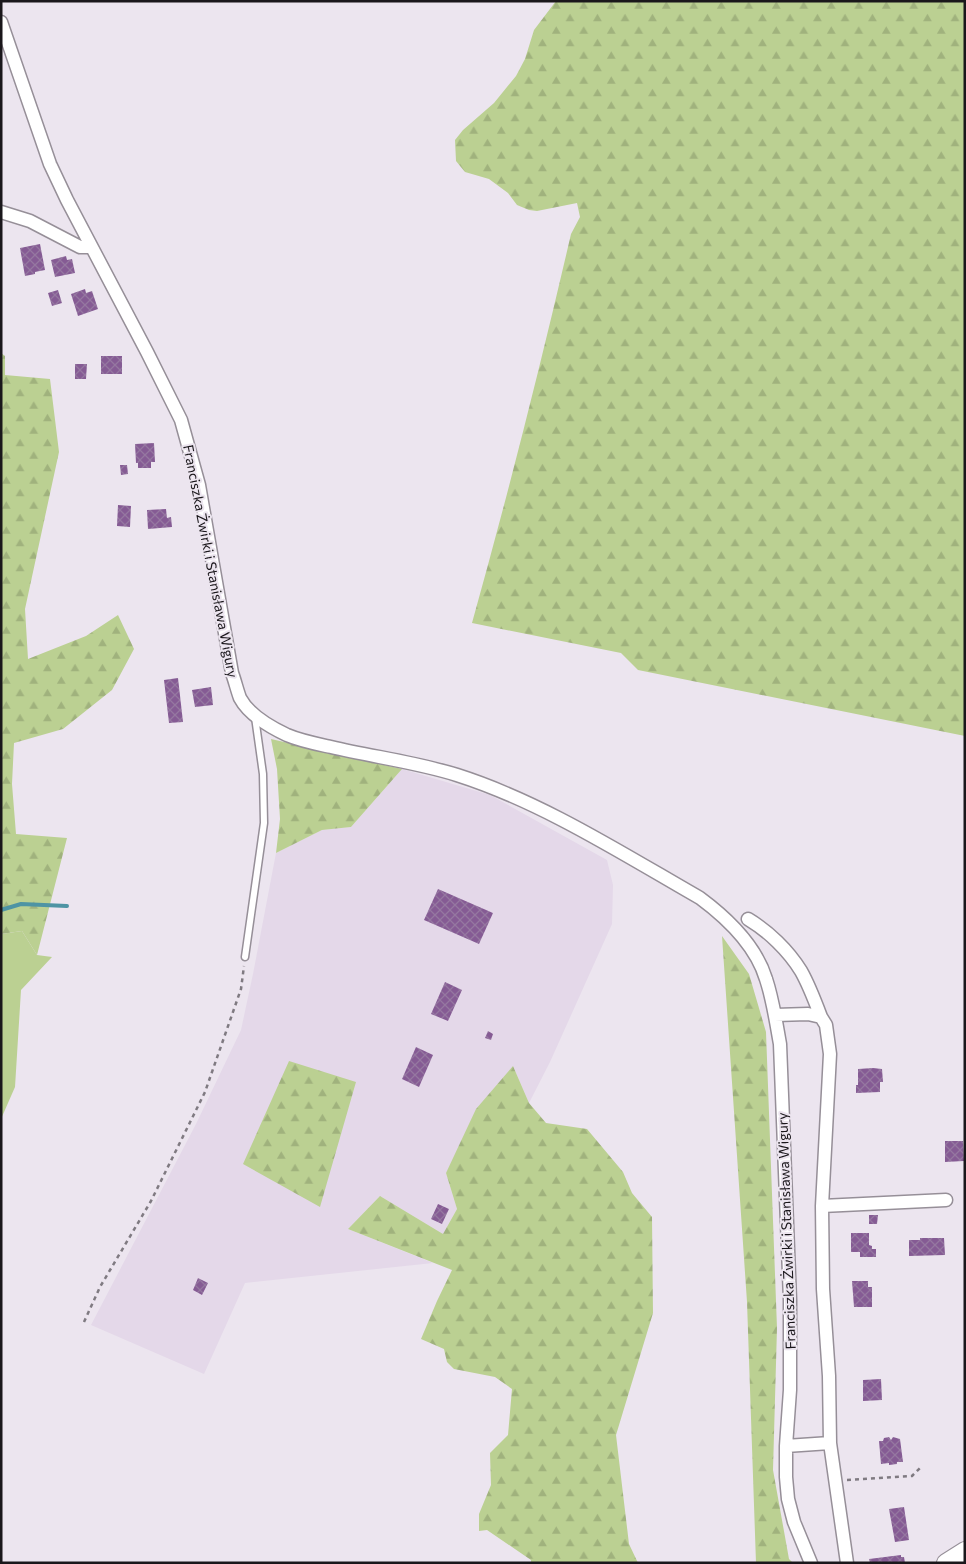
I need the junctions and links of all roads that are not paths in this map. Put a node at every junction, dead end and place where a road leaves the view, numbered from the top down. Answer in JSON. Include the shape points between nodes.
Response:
{"nodes":[{"id":1,"x":1,"y":22,"type":"edge"},
{"id":2,"x":1,"y":212,"type":"edge"},
{"id":3,"x":91,"y":247,"type":"junction"},
{"id":4,"x":254,"y":714,"type":"junction"},
{"id":5,"x":748,"y":919,"type":"dead end"},
{"id":6,"x":245,"y":957,"type":"road end"},
{"id":7,"x":775,"y":1015,"type":"junction"},
{"id":8,"x":821,"y":1017,"type":"junction"},
{"id":9,"x":946,"y":1200,"type":"dead end"},
{"id":10,"x":822,"y":1206,"type":"junction"},
{"id":11,"x":830,"y":1442,"type":"junction"},
{"id":12,"x":786,"y":1446,"type":"junction"},
{"id":13,"x":965,"y":1551,"type":"edge"},
{"id":14,"x":811,"y":1563,"type":"edge"},
{"id":15,"x":847,"y":1563,"type":"edge"},
{"id":16,"x":946,"y":1563,"type":"edge"}],
"edges":[{"from":1,"to":3,"type":"street","name":"Franciszka Żwirki i Stanisława Wigury","via":[[50,164]]},
{"from":2,"to":3,"type":"street","via":[[30,221],[80,247]]},
{"from":3,"to":4,"type":"street","name":"Franciszka Żwirki i Stanisława Wigury","via":[[181,420],[199,485],[232,672],[240,697]]},
{"from":4,"to":6,"type":"lane","via":[[263,774],[264,823]]},
{"from":4,"to":7,"type":"street","name":"Franciszka Żwirki i Stanisława Wigury","via":[[288,735],[312,743],[436,769],[478,782],[569,824],[700,898],[737,930],[750,946],[766,977]]},
{"from":5,"to":8,"type":"street","via":[[781,946],[800,970]]},
{"from":7,"to":8,"type":"street"},
{"from":7,"to":12,"type":"street","name":"Franciszka Żwirki i Stanisława Wigury","via":[[780,1044],[788,1254],[790,1390]]},
{"from":8,"to":10,"type":"street","via":[[826,1025],[830,1054]]},
{"from":9,"to":10,"type":"street"},
{"from":10,"to":11,"type":"street"},
{"from":11,"to":12,"type":"street"},
{"from":11,"to":15,"type":"street"},
{"from":12,"to":14,"type":"street","name":"Franciszka Żwirki i Stanisława Wigury","via":[[788,1499]]},
{"from":13,"to":16,"type":"street"}]}
